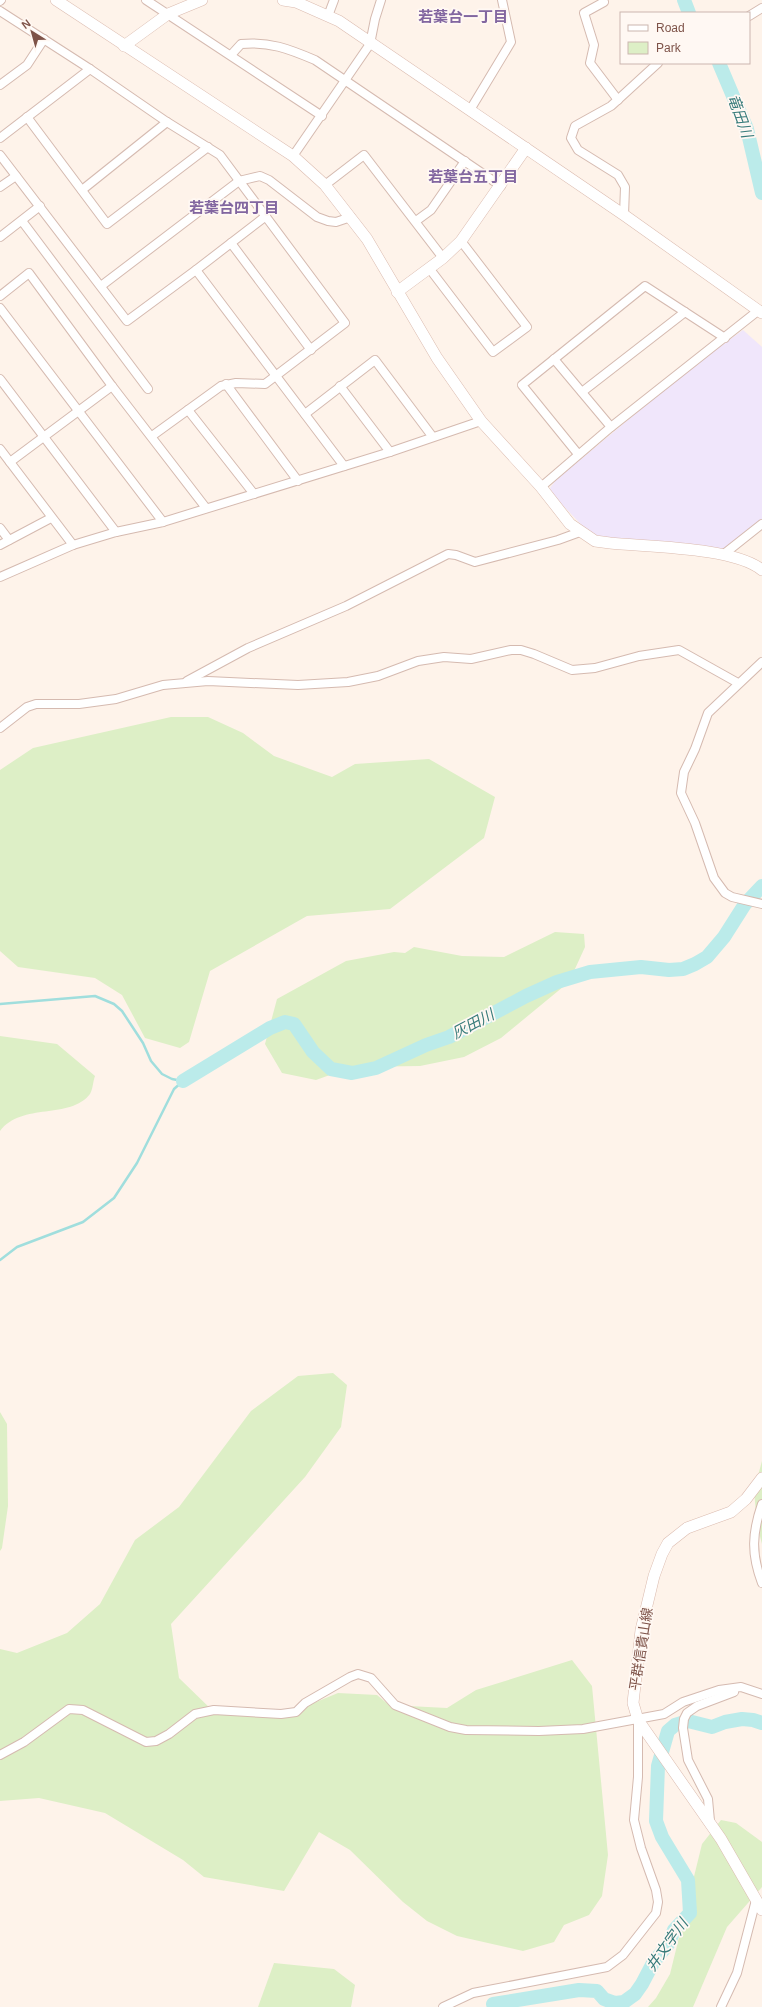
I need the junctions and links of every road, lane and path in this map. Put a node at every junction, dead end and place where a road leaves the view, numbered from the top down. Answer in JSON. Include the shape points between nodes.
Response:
{"nodes":[{"id":1,"x":56,"y":0,"type":"edge"},
{"id":2,"x":146,"y":0,"type":"edge"},
{"id":3,"x":202,"y":0,"type":"edge"},
{"id":4,"x":282,"y":0,"type":"edge"},
{"id":5,"x":334,"y":0,"type":"edge"},
{"id":6,"x":381,"y":0,"type":"edge"},
{"id":7,"x":502,"y":0,"type":"edge"},
{"id":8,"x":603,"y":0,"type":"edge"},
{"id":9,"x":762,"y":8,"type":"edge"},
{"id":10,"x":0,"y":11,"type":"edge"},
{"id":11,"x":168,"y":14,"type":"junction"},
{"id":12,"x":750,"y":15,"type":"edge"},
{"id":13,"x":328,"y":16,"type":"junction"},
{"id":14,"x":44,"y":39,"type":"junction"},
{"id":15,"x":370,"y":44,"type":"junction"},
{"id":16,"x":124,"y":46,"type":"junction"},
{"id":17,"x":231,"y":55,"type":"junction"},
{"id":18,"x":657,"y":64,"type":"edge"},
{"id":19,"x":90,"y":69,"type":"junction"},
{"id":20,"x":345,"y":80,"type":"junction"},
{"id":21,"x":0,"y":85,"type":"edge"},
{"id":22,"x":618,"y":100,"type":"junction"},
{"id":23,"x":470,"y":110,"type":"junction"},
{"id":24,"x":322,"y":116,"type":"junction"},
{"id":25,"x":27,"y":117,"type":"junction"},
{"id":26,"x":167,"y":122,"type":"junction"},
{"id":27,"x":0,"y":138,"type":"edge"},
{"id":28,"x":208,"y":147,"type":"junction"},
{"id":29,"x":526,"y":148,"type":"junction"},
{"id":30,"x":0,"y":155,"type":"edge"},
{"id":31,"x":293,"y":156,"type":"junction"},
{"id":32,"x":465,"y":161,"type":"junction"},
{"id":33,"x":16,"y":176,"type":"junction"},
{"id":34,"x":239,"y":181,"type":"junction"},
{"id":35,"x":324,"y":185,"type":"junction"},
{"id":36,"x":502,"y":186,"type":"junction"},
{"id":37,"x":0,"y":187,"type":"edge"},
{"id":38,"x":82,"y":190,"type":"junction"},
{"id":39,"x":40,"y":206,"type":"junction"},
{"id":40,"x":624,"y":215,"type":"junction"},
{"id":41,"x":266,"y":216,"type":"junction"},
{"id":42,"x":351,"y":217,"type":"junction"},
{"id":43,"x":22,"y":221,"type":"junction"},
{"id":44,"x":416,"y":221,"type":"junction"},
{"id":45,"x":0,"y":237,"type":"edge"},
{"id":46,"x":461,"y":242,"type":"junction"},
{"id":47,"x":231,"y":243,"type":"junction"},
{"id":48,"x":443,"y":258,"type":"junction"},
{"id":49,"x":429,"y":268,"type":"junction"},
{"id":50,"x":196,"y":270,"type":"junction"},
{"id":51,"x":101,"y":286,"type":"junction"},
{"id":52,"x":397,"y":292,"type":"junction"},
{"id":53,"x":0,"y":296,"type":"edge"},
{"id":54,"x":0,"y":308,"type":"edge"},
{"id":55,"x":760,"y":311,"type":"edge"},
{"id":56,"x":685,"y":312,"type":"junction"},
{"id":57,"x":725,"y":338,"type":"junction"},
{"id":58,"x":311,"y":350,"type":"junction"},
{"id":59,"x":554,"y":359,"type":"junction"},
{"id":60,"x":276,"y":377,"type":"junction"},
{"id":61,"x":0,"y":379,"type":"edge"},
{"id":62,"x":226,"y":384,"type":"junction"},
{"id":63,"x":112,"y":386,"type":"junction"},
{"id":64,"x":340,"y":386,"type":"junction"},
{"id":65,"x":148,"y":389,"type":"dead end"},
{"id":66,"x":582,"y":392,"type":"junction"},
{"id":67,"x":188,"y":410,"type":"junction"},
{"id":68,"x":79,"y":411,"type":"junction"},
{"id":69,"x":305,"y":414,"type":"junction"},
{"id":70,"x":481,"y":421,"type":"junction"},
{"id":71,"x":612,"y":427,"type":"junction"},
{"id":72,"x":152,"y":436,"type":"junction"},
{"id":73,"x":432,"y":436,"type":"junction"},
{"id":74,"x":44,"y":437,"type":"junction"},
{"id":75,"x":0,"y":449,"type":"edge"},
{"id":76,"x":390,"y":452,"type":"junction"},
{"id":77,"x":578,"y":454,"type":"junction"},
{"id":78,"x":10,"y":462,"type":"junction"},
{"id":79,"x":344,"y":466,"type":"junction"},
{"id":80,"x":298,"y":480,"type":"junction"},
{"id":81,"x":541,"y":487,"type":"junction"},
{"id":82,"x":254,"y":494,"type":"junction"},
{"id":83,"x":206,"y":508,"type":"junction"},
{"id":84,"x":51,"y":518,"type":"junction"},
{"id":85,"x":163,"y":522,"type":"junction"},
{"id":86,"x":762,"y":524,"type":"edge"},
{"id":87,"x":0,"y":528,"type":"edge"},
{"id":88,"x":116,"y":532,"type":"junction"},
{"id":89,"x":580,"y":532,"type":"junction"},
{"id":90,"x":9,"y":540,"type":"junction"},
{"id":91,"x":73,"y":544,"type":"junction"},
{"id":92,"x":0,"y":545,"type":"edge"},
{"id":93,"x":724,"y":554,"type":"junction"},
{"id":94,"x":762,"y":570,"type":"edge"},
{"id":95,"x":0,"y":577,"type":"edge"},
{"id":96,"x":762,"y":662,"type":"edge"},
{"id":97,"x":738,"y":683,"type":"junction"},
{"id":98,"x":183,"y":684,"type":"junction"},
{"id":99,"x":0,"y":728,"type":"edge"},
{"id":100,"x":762,"y":904,"type":"edge"},
{"id":101,"x":762,"y":1478,"type":"edge"},
{"id":102,"x":762,"y":1504,"type":"edge"},
{"id":103,"x":762,"y":1583,"type":"edge"},
{"id":104,"x":748,"y":1689,"type":"junction"},
{"id":105,"x":762,"y":1694,"type":"edge"},
{"id":106,"x":638,"y":1720,"type":"junction"},
{"id":107,"x":0,"y":1755,"type":"edge"},
{"id":108,"x":710,"y":1821,"type":"junction"},
{"id":109,"x":756,"y":1900,"type":"junction"},
{"id":110,"x":762,"y":1910,"type":"edge"},
{"id":111,"x":443,"y":2007,"type":"edge"},
{"id":112,"x":722,"y":2007,"type":"edge"}],
"edges":[{"from":1,"to":16,"type":"street"},
{"from":2,"to":11,"type":"street"},
{"from":3,"to":11,"type":"street"},
{"from":4,"to":13,"type":"street","via":[[296,2]]},
{"from":5,"to":13,"type":"street"},
{"from":6,"to":15,"type":"street"},
{"from":7,"to":23,"type":"street","via":[[511,42]]},
{"from":8,"to":22,"type":"street","via":[[604,2],[584,13],[594,45],[590,63]]},
{"from":9,"to":12,"type":"street"},
{"from":10,"to":14,"type":"street"},
{"from":11,"to":16,"type":"street"},
{"from":11,"to":17,"type":"street"},
{"from":13,"to":15,"type":"street"},
{"from":14,"to":19,"type":"street"},
{"from":14,"to":21,"type":"street","via":[[27,65]]},
{"from":15,"to":20,"type":"street"},
{"from":15,"to":23,"type":"street"},
{"from":16,"to":31,"type":"street"},
{"from":17,"to":20,"type":"street","via":[[241,44],[259,42],[282,47],[315,60]]},
{"from":17,"to":24,"type":"street"},
{"from":18,"to":22,"type":"street"},
{"from":19,"to":25,"type":"street"},
{"from":19,"to":26,"type":"street"},
{"from":20,"to":24,"type":"street"},
{"from":20,"to":32,"type":"street"},
{"from":22,"to":40,"type":"street","via":[[575,126],[571,138],[578,150],[618,175],[625,187]]},
{"from":23,"to":29,"type":"street"},
{"from":24,"to":31,"type":"street"},
{"from":25,"to":27,"type":"street"},
{"from":25,"to":38,"type":"street"},
{"from":26,"to":28,"type":"street"},
{"from":26,"to":38,"type":"street"},
{"from":28,"to":34,"type":"street","via":[[220,154]]},
{"from":28,"to":38,"type":"street","via":[[107,224]]},
{"from":29,"to":36,"type":"street"},
{"from":29,"to":40,"type":"street"},
{"from":30,"to":33,"type":"street"},
{"from":31,"to":35,"type":"street"},
{"from":32,"to":36,"type":"street"},
{"from":32,"to":44,"type":"street","via":[[431,210]]},
{"from":33,"to":37,"type":"street"},
{"from":33,"to":39,"type":"street"},
{"from":34,"to":41,"type":"street"},
{"from":34,"to":42,"type":"street","via":[[260,176],[269,180],[317,217],[336,222]]},
{"from":34,"to":51,"type":"street"},
{"from":35,"to":42,"type":"street"},
{"from":35,"to":44,"type":"street","via":[[364,155]]},
{"from":36,"to":46,"type":"street"},
{"from":39,"to":43,"type":"street"},
{"from":39,"to":51,"type":"street"},
{"from":40,"to":55,"type":"street"},
{"from":41,"to":47,"type":"street"},
{"from":41,"to":58,"type":"street","via":[[345,323]]},
{"from":42,"to":52,"type":"street","via":[[367,239]]},
{"from":43,"to":45,"type":"street"},
{"from":43,"to":65,"type":"street"},
{"from":44,"to":48,"type":"street"},
{"from":46,"to":48,"type":"street"},
{"from":46,"to":49,"type":"street","via":[[527,327],[493,352]]},
{"from":47,"to":50,"type":"street"},
{"from":47,"to":58,"type":"street"},
{"from":48,"to":49,"type":"street"},
{"from":49,"to":52,"type":"street"},
{"from":50,"to":51,"type":"street","via":[[127,321]]},
{"from":50,"to":60,"type":"street"},
{"from":52,"to":70,"type":"street","via":[[437,358]]},
{"from":53,"to":63,"type":"street","via":[[29,273]]},
{"from":54,"to":68,"type":"street"},
{"from":55,"to":57,"type":"street"},
{"from":56,"to":57,"type":"street"},
{"from":56,"to":59,"type":"street","via":[[645,286]]},
{"from":56,"to":66,"type":"street"},
{"from":57,"to":71,"type":"street"},
{"from":58,"to":60,"type":"street"},
{"from":59,"to":66,"type":"street"},
{"from":59,"to":77,"type":"street","via":[[522,385]]},
{"from":60,"to":62,"type":"street","via":[[265,384]]},
{"from":60,"to":69,"type":"street"},
{"from":61,"to":74,"type":"street"},
{"from":62,"to":67,"type":"street"},
{"from":62,"to":80,"type":"street"},
{"from":63,"to":68,"type":"street"},
{"from":63,"to":72,"type":"street"},
{"from":64,"to":69,"type":"street"},
{"from":64,"to":73,"type":"street","via":[[375,360]]},
{"from":64,"to":76,"type":"street"},
{"from":66,"to":71,"type":"street"},
{"from":67,"to":72,"type":"street"},
{"from":67,"to":82,"type":"street"},
{"from":68,"to":74,"type":"street"},
{"from":68,"to":85,"type":"street"},
{"from":69,"to":79,"type":"street"},
{"from":70,"to":73,"type":"street"},
{"from":70,"to":81,"type":"street"},
{"from":71,"to":77,"type":"street"},
{"from":72,"to":83,"type":"street"},
{"from":73,"to":76,"type":"street"},
{"from":74,"to":78,"type":"street"},
{"from":74,"to":88,"type":"street"},
{"from":75,"to":78,"type":"street"},
{"from":76,"to":79,"type":"street"},
{"from":77,"to":81,"type":"street"},
{"from":78,"to":84,"type":"street"},
{"from":79,"to":80,"type":"street"},
{"from":80,"to":82,"type":"street"},
{"from":81,"to":89,"type":"street","via":[[570,524]]},
{"from":82,"to":83,"type":"street"},
{"from":83,"to":85,"type":"street"},
{"from":84,"to":90,"type":"street"},
{"from":84,"to":91,"type":"street"},
{"from":85,"to":88,"type":"street"},
{"from":86,"to":93,"type":"street"},
{"from":87,"to":90,"type":"street"},
{"from":88,"to":91,"type":"street"},
{"from":89,"to":93,"type":"street","via":[[595,541]]},
{"from":89,"to":98,"type":"street","via":[[475,562],[448,554],[346,606],[248,648]]},
{"from":90,"to":92,"type":"street"},
{"from":91,"to":95,"type":"street"},
{"from":93,"to":94,"type":"street","via":[[754,564]]},
{"from":96,"to":97,"type":"street"},
{"from":97,"to":98,"type":"street","via":[[679,650],[639,656],[595,668],[572,670],[534,654],[511,650],[471,658],[444,657],[418,661],[378,676],[348,682],[298,685],[208,681]]},
{"from":97,"to":100,"type":"street","via":[[708,713],[684,772],[681,793],[695,823],[714,878],[724,893]]},
{"from":98,"to":99,"type":"street","via":[[163,685],[116,699],[79,704],[36,704],[27,707]]},
{"from":101,"to":106,"type":"street","name":"平群信貴山線","via":[[746,1500],[731,1512],[687,1528],[668,1543],[662,1554],[640,1630],[633,1703]]},
{"from":102,"to":103,"type":"street","via":[[753,1542]]},
{"from":104,"to":105,"type":"street"},
{"from":104,"to":106,"type":"street","via":[[741,1686],[719,1690],[682,1702],[664,1714]]},
{"from":104,"to":108,"type":"street","via":[[697,1706],[687,1713],[684,1719],[688,1760],[708,1799]]},
{"from":106,"to":107,"type":"street","via":[[583,1729],[466,1730],[450,1727],[395,1705],[371,1678],[358,1674],[305,1703],[296,1712],[281,1714],[208,1711],[195,1714],[156,1741],[146,1742],[83,1710],[69,1709],[24,1742]]},
{"from":106,"to":108,"type":"street","name":"平群信貴山線"},
{"from":106,"to":111,"type":"street","via":[[638,1777],[634,1820],[656,1890],[656,1913],[623,1955],[607,1966],[472,1993]]},
{"from":108,"to":109,"type":"street","name":"平群信貴山線"},
{"from":109,"to":110,"type":"street","name":"平群信貴山線"},
{"from":109,"to":112,"type":"street","via":[[737,1973]]}]}
